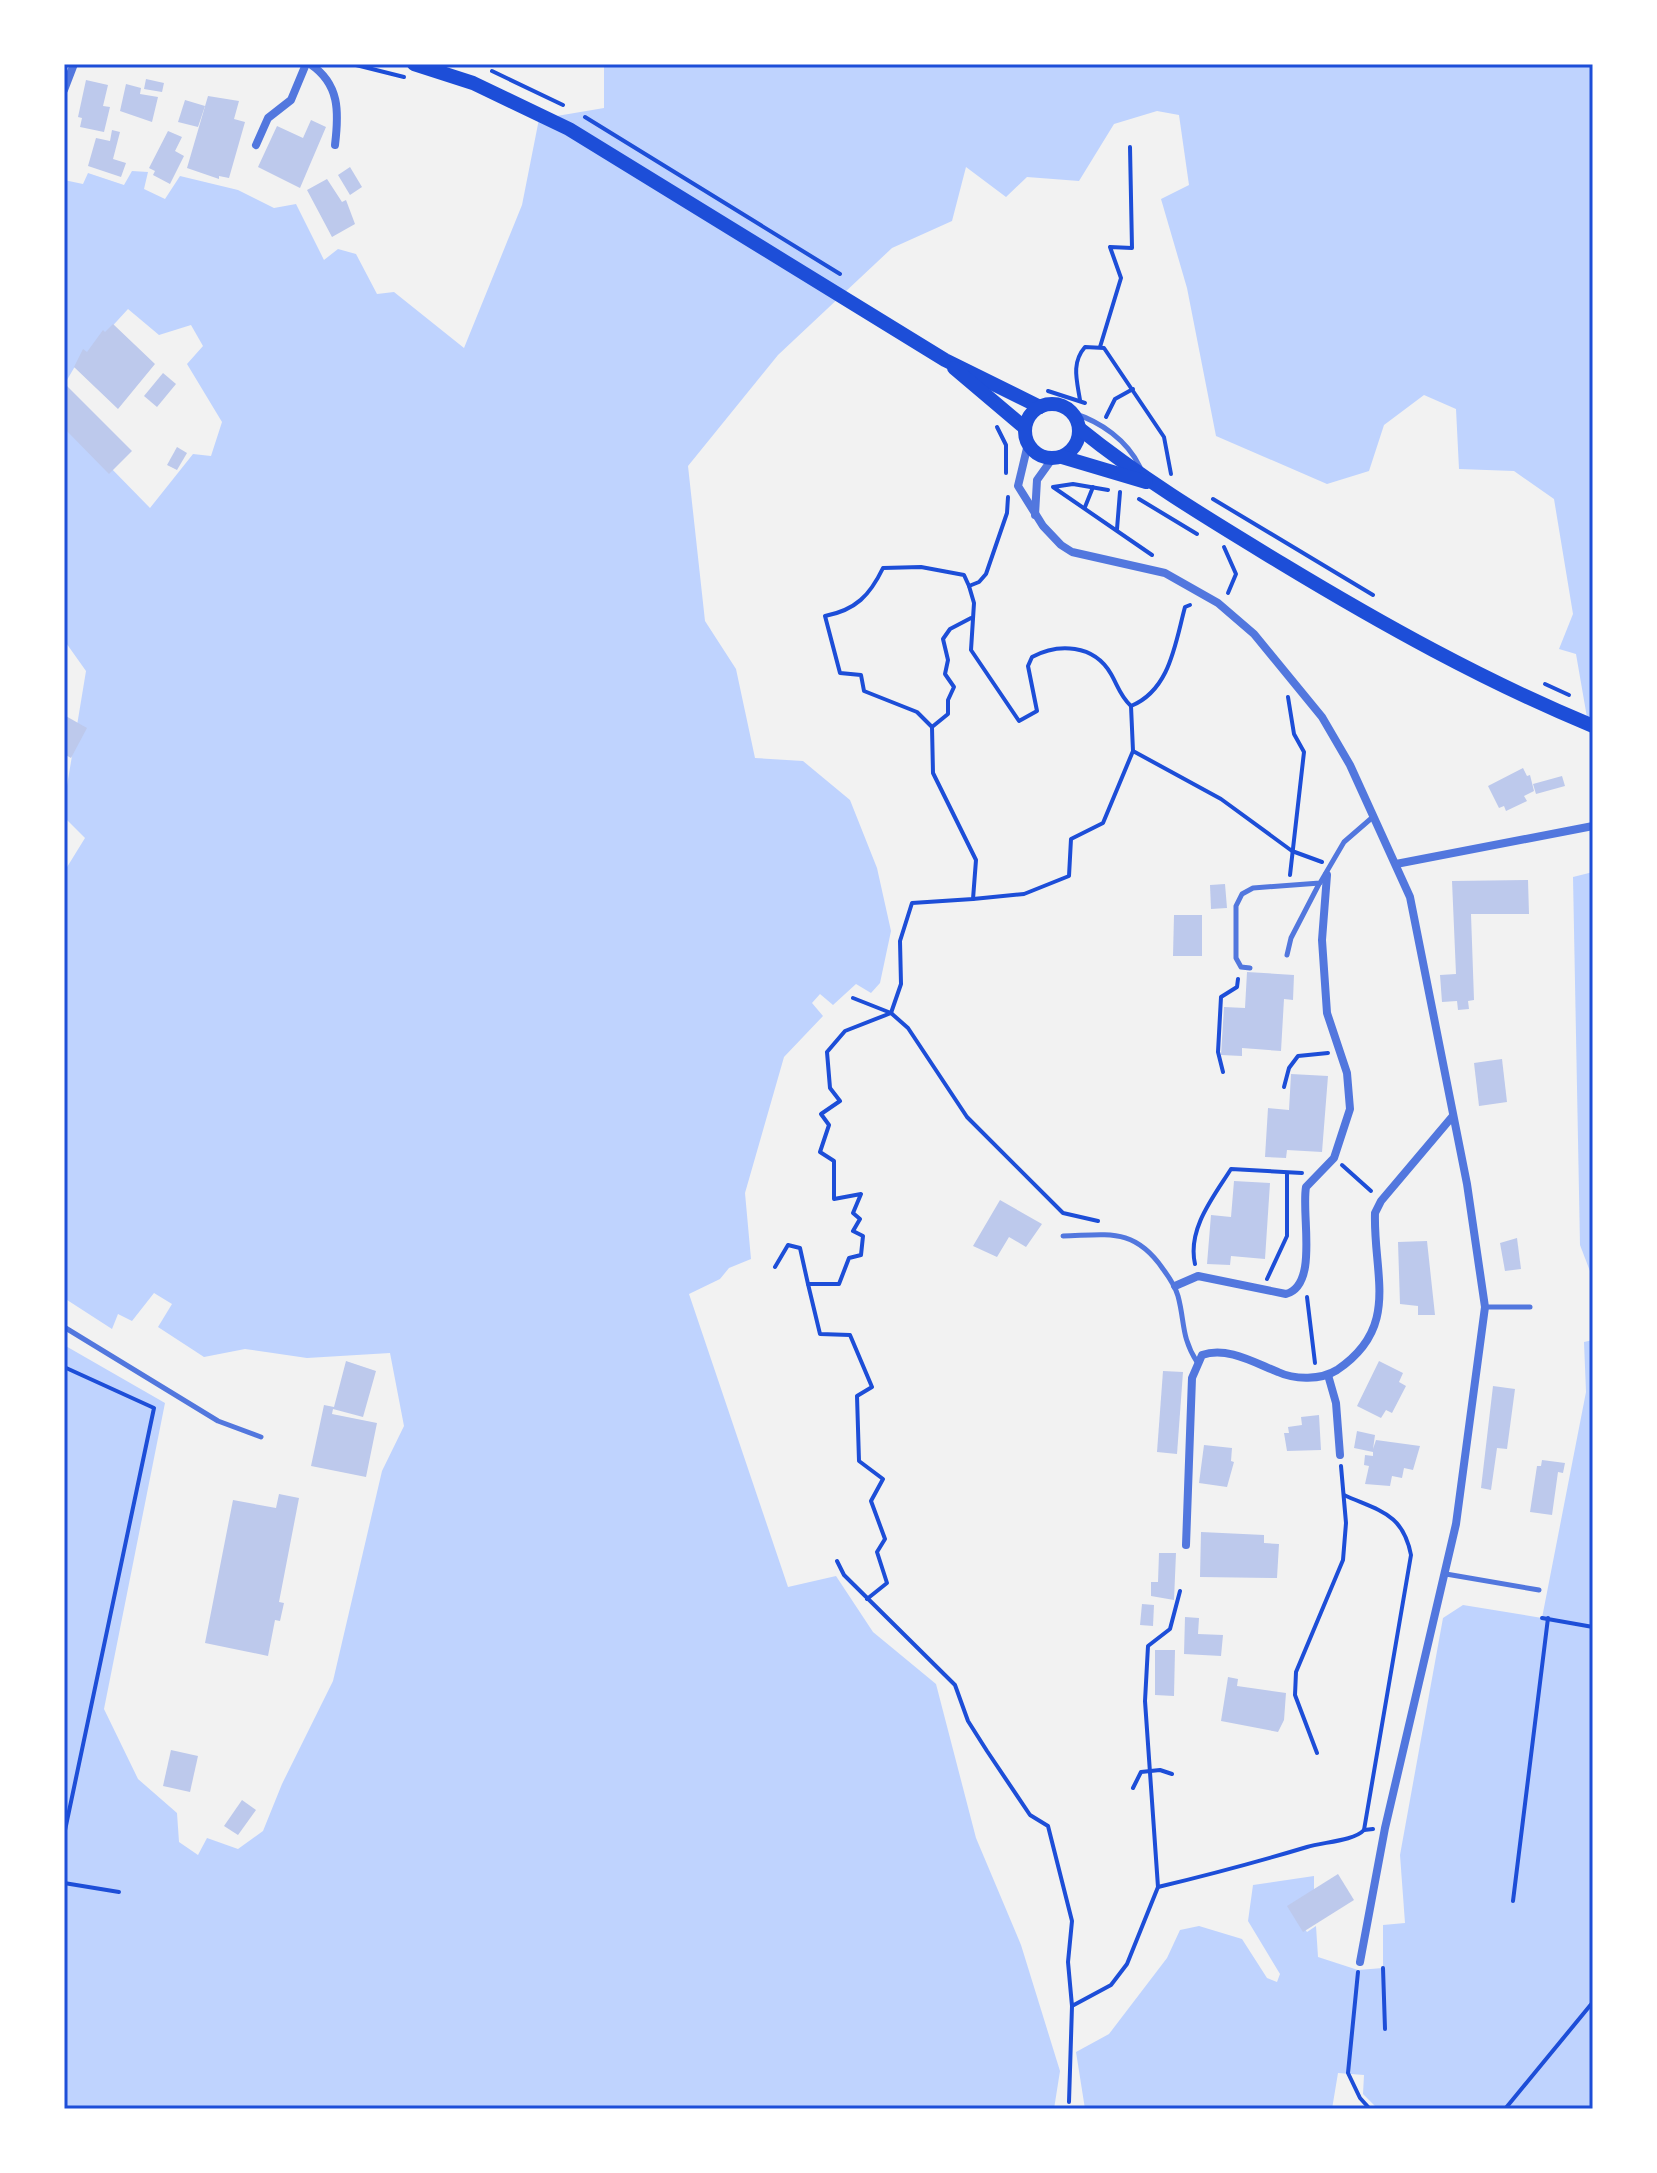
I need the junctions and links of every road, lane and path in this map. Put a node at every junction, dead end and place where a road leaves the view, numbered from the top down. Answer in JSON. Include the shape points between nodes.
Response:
{"nodes":[{"id":1,"x":74,"y":64,"type":"edge"},
{"id":2,"x":308,"y":64,"type":"edge"},
{"id":3,"x":352,"y":64,"type":"edge"},
{"id":4,"x":413,"y":72,"type":"edge"},
{"id":5,"x":64,"y":90,"type":"edge"},
{"id":6,"x":256,"y":145,"type":"dead end"},
{"id":7,"x":335,"y":145,"type":"dead end"},
{"id":8,"x":1130,"y":147,"type":"dead end"},
{"id":9,"x":1100,"y":347,"type":"junction"},
{"id":10,"x":945,"y":360,"type":"junction"},
{"id":11,"x":1133,"y":389,"type":"junction"},
{"id":12,"x":1076,"y":406,"type":"junction"},
{"id":13,"x":1040,"y":407,"type":"junction"},
{"id":14,"x":1106,"y":417,"type":"dead end"},
{"id":15,"x":996,"y":425,"type":"dead end"},
{"id":16,"x":1025,"y":428,"type":"junction"},
{"id":17,"x":1080,"y":429,"type":"junction"},
{"id":18,"x":1028,"y":444,"type":"junction"},
{"id":19,"x":1057,"y":458,"type":"junction"},
{"id":20,"x":1158,"y":466,"type":"dead end"},
{"id":21,"x":1171,"y":476,"type":"dead end"},
{"id":22,"x":1148,"y":482,"type":"junction"},
{"id":23,"x":1184,"y":482,"type":"dead end"},
{"id":24,"x":1093,"y":487,"type":"junction"},
{"id":25,"x":1120,"y":492,"type":"junction"},
{"id":26,"x":1210,"y":497,"type":"dead end"},
{"id":27,"x":1138,"y":498,"type":"dead end"},
{"id":28,"x":1085,"y":508,"type":"junction"},
{"id":29,"x":1035,"y":516,"type":"junction"},
{"id":30,"x":1117,"y":529,"type":"junction"},
{"id":31,"x":1219,"y":539,"type":"dead end"},
{"id":32,"x":1165,"y":573,"type":"junction"},
{"id":33,"x":969,"y":586,"type":"junction"},
{"id":34,"x":1374,"y":596,"type":"dead end"},
{"id":35,"x":1218,"y":603,"type":"junction"},
{"id":36,"x":971,"y":618,"type":"junction"},
{"id":37,"x":1536,"y":680,"type":"dead end"},
{"id":38,"x":1288,"y":697,"type":"dead end"},
{"id":39,"x":1580,"y":700,"type":"dead end"},
{"id":40,"x":1131,"y":706,"type":"junction"},
{"id":41,"x":1593,"y":726,"type":"edge"},
{"id":42,"x":932,"y":727,"type":"junction"},
{"id":43,"x":1133,"y":751,"type":"junction"},
{"id":44,"x":1374,"y":815,"type":"junction"},
{"id":45,"x":1593,"y":826,"type":"edge"},
{"id":46,"x":1292,"y":851,"type":"junction"},
{"id":47,"x":1396,"y":864,"type":"junction"},
{"id":48,"x":1330,"y":871,"type":"junction"},
{"id":49,"x":1320,"y":883,"type":"junction"},
{"id":50,"x":1290,"y":885,"type":"junction"},
{"id":51,"x":973,"y":899,"type":"junction"},
{"id":52,"x":1287,"y":955,"type":"dead end"},
{"id":53,"x":1241,"y":967,"type":"junction"},
{"id":54,"x":1250,"y":968,"type":"dead end"},
{"id":55,"x":853,"y":998,"type":"dead end"},
{"id":56,"x":891,"y":1013,"type":"junction"},
{"id":57,"x":1337,"y":1048,"type":"junction"},
{"id":58,"x":1223,"y":1072,"type":"dead end"},
{"id":59,"x":1284,"y":1087,"type":"dead end"},
{"id":60,"x":1452,"y":1117,"type":"junction"},
{"id":61,"x":1334,"y":1158,"type":"junction"},
{"id":62,"x":1287,"y":1172,"type":"junction"},
{"id":63,"x":1310,"y":1178,"type":"junction"},
{"id":64,"x":1381,"y":1201,"type":"junction"},
{"id":65,"x":1120,"y":1235,"type":"junction"},
{"id":66,"x":1063,"y":1236,"type":"dead end"},
{"id":67,"x":775,"y":1267,"type":"dead end"},
{"id":68,"x":1198,"y":1276,"type":"junction"},
{"id":69,"x":808,"y":1284,"type":"junction"},
{"id":70,"x":1175,"y":1286,"type":"junction"},
{"id":71,"x":1299,"y":1287,"type":"junction"},
{"id":72,"x":1266,"y":1289,"type":"junction"},
{"id":73,"x":1485,"y":1307,"type":"junction"},
{"id":74,"x":1530,"y":1307,"type":"dead end"},
{"id":75,"x":64,"y":1327,"type":"edge"},
{"id":76,"x":1197,"y":1362,"type":"junction"},
{"id":77,"x":64,"y":1367,"type":"edge"},
{"id":78,"x":1325,"y":1376,"type":"junction"},
{"id":79,"x":261,"y":1437,"type":"dead end"},
{"id":80,"x":1340,"y":1455,"type":"joint"},
{"id":81,"x":1344,"y":1495,"type":"junction"},
{"id":82,"x":1186,"y":1545,"type":"dead end"},
{"id":83,"x":837,"y":1561,"type":"dead end"},
{"id":84,"x":1446,"y":1574,"type":"junction"},
{"id":85,"x":1539,"y":1590,"type":"dead end"},
{"id":86,"x":1180,"y":1591,"type":"dead end"},
{"id":87,"x":867,"y":1599,"type":"junction"},
{"id":88,"x":1593,"y":1627,"type":"edge"},
{"id":89,"x":1317,"y":1753,"type":"dead end"},
{"id":90,"x":1172,"y":1774,"type":"dead end"},
{"id":91,"x":1133,"y":1788,"type":"dead end"},
{"id":92,"x":1385,"y":1828,"type":"junction"},
{"id":93,"x":1364,"y":1830,"type":"junction"},
{"id":94,"x":64,"y":1835,"type":"edge"},
{"id":95,"x":64,"y":1883,"type":"edge"},
{"id":96,"x":1158,"y":1887,"type":"junction"},
{"id":97,"x":119,"y":1892,"type":"dead end"},
{"id":98,"x":1513,"y":1901,"type":"dead end"},
{"id":99,"x":1359,"y":1966,"type":"joint"},
{"id":100,"x":1383,"y":1968,"type":"dead end"},
{"id":101,"x":1593,"y":2002,"type":"edge"},
{"id":102,"x":1072,"y":2006,"type":"junction"},
{"id":103,"x":1385,"y":2029,"type":"dead end"},
{"id":104,"x":1069,"y":2102,"type":"dead end"},
{"id":105,"x":1370,"y":2109,"type":"edge"},
{"id":106,"x":1505,"y":2109,"type":"edge"}],
"edges":[{"from":1,"to":5,"type":"street"},
{"from":2,"to":6,"type":"street","via":[[291,100],[268,118]]},
{"from":2,"to":7,"type":"street","via":[[333,87]]},
{"from":3,"to":4,"type":"path"},
{"from":4,"to":10,"type":"main road","via":[[473,83],[569,129]]},
{"from":8,"to":9,"type":"path","via":[[1132,248],[1110,247],[1121,278]]},
{"from":9,"to":11,"type":"path"},
{"from":9,"to":12,"type":"path","via":[[1085,347],[1078,355]]},
{"from":10,"to":13,"type":"main road"},
{"from":10,"to":16,"type":"main road"},
{"from":11,"to":14,"type":"path","via":[[1115,399]]},
{"from":11,"to":21,"type":"path","via":[[1164,437]]},
{"from":12,"to":13,"type":"main road"},
{"from":12,"to":17,"type":"main road"},
{"from":12,"to":22,"type":"lane","via":[[1126,445]]},
{"from":13,"to":16,"type":"main road"},
{"from":15,"to":33,"type":"path","via":[[1006,445],[1007,513],[986,574]]},
{"from":16,"to":18,"type":"main road"},
{"from":17,"to":19,"type":"main road","via":[[1076,446]]},
{"from":17,"to":22,"type":"main road"},
{"from":18,"to":19,"type":"main road","via":[[1038,454]]},
{"from":18,"to":29,"type":"street","via":[[1018,486]]},
{"from":19,"to":22,"type":"main road"},
{"from":19,"to":29,"type":"street","via":[[1037,480]]},
{"from":20,"to":23,"type":"path"},
{"from":22,"to":41,"type":"main road","via":[[1388,626]]},
{"from":24,"to":25,"type":"path"},
{"from":24,"to":28,"type":"path"},
{"from":24,"to":28,"type":"path","via":[[1053,487]]},
{"from":25,"to":27,"type":"path"},
{"from":25,"to":30,"type":"path"},
{"from":26,"to":34,"type":"path"},
{"from":28,"to":30,"type":"path"},
{"from":29,"to":32,"type":"street","via":[[1072,552]]},
{"from":30,"to":32,"type":"path","via":[[1142,546]]},
{"from":31,"to":35,"type":"path","via":[[1236,579]]},
{"from":32,"to":35,"type":"street"},
{"from":33,"to":36,"type":"path"},
{"from":33,"to":42,"type":"path","via":[[964,575],[921,567],[883,568],[870,595],[842,613],[825,616],[840,673],[861,675],[864,691],[917,712]]},
{"from":35,"to":40,"type":"path","via":[[1207,614],[1185,607],[1159,686]]},
{"from":35,"to":44,"type":"street","via":[[1282,664],[1322,717]]},
{"from":36,"to":40,"type":"path","via":[[971,650],[1019,721],[1037,711],[1028,666],[1032,657],[1061,646],[1101,662]]},
{"from":36,"to":42,"type":"path","via":[[943,639],[945,674],[954,687],[948,714]]},
{"from":37,"to":39,"type":"path"},
{"from":38,"to":46,"type":"path","via":[[1294,734],[1304,752]]},
{"from":40,"to":43,"type":"path"},
{"from":42,"to":51,"type":"path","via":[[933,773],[976,860]]},
{"from":43,"to":46,"type":"path","via":[[1221,799]]},
{"from":43,"to":51,"type":"path","via":[[1103,823],[1071,839],[1069,876],[1024,894]]},
{"from":44,"to":47,"type":"street"},
{"from":44,"to":48,"type":"lane","via":[[1344,842]]},
{"from":45,"to":47,"type":"street"},
{"from":46,"to":48,"type":"path"},
{"from":46,"to":50,"type":"path"},
{"from":47,"to":60,"type":"street","via":[[1410,897]]},
{"from":48,"to":49,"type":"lane"},
{"from":48,"to":57,"type":"street","via":[[1323,964],[1327,1013]]},
{"from":49,"to":50,"type":"lane"},
{"from":49,"to":52,"type":"lane"},
{"from":50,"to":53,"type":"lane","via":[[1253,888],[1238,898],[1236,958]]},
{"from":51,"to":56,"type":"path","via":[[912,903],[900,941],[901,984]]},
{"from":53,"to":54,"type":"lane"},
{"from":53,"to":58,"type":"path","via":[[1237,987],[1221,997],[1218,1052]]},
{"from":55,"to":56,"type":"path"},
{"from":56,"to":65,"type":"path","via":[[908,1028],[967,1117],[1063,1213],[1104,1222]]},
{"from":56,"to":69,"type":"path","via":[[845,1031],[827,1052],[830,1088],[840,1101],[821,1114],[829,1125],[820,1152],[834,1161],[834,1199],[861,1194],[853,1213],[860,1219],[853,1231],[863,1236],[861,1255],[849,1258],[839,1284]]},
{"from":57,"to":59,"type":"path","via":[[1298,1056]]},
{"from":57,"to":61,"type":"street","via":[[1347,1073],[1350,1109]]},
{"from":60,"to":64,"type":"street"},
{"from":60,"to":73,"type":"street"},
{"from":61,"to":63,"type":"street"},
{"from":61,"to":64,"type":"path"},
{"from":62,"to":63,"type":"path"},
{"from":62,"to":68,"type":"path","via":[[1231,1169],[1197,1231]]},
{"from":62,"to":72,"type":"path","via":[[1287,1236],[1268,1271]]},
{"from":63,"to":71,"type":"street","via":[[1304,1195],[1306,1271]]},
{"from":64,"to":78,"type":"street","via":[[1375,1222],[1381,1301],[1374,1330],[1361,1351]]},
{"from":65,"to":66,"type":"lane"},
{"from":65,"to":70,"type":"lane","via":[[1146,1247]]},
{"from":67,"to":69,"type":"path","via":[[788,1245],[800,1248]]},
{"from":68,"to":70,"type":"street"},
{"from":68,"to":72,"type":"street"},
{"from":69,"to":87,"type":"path","via":[[820,1334],[850,1335],[872,1387],[857,1396],[857,1448],[859,1461],[883,1479],[871,1501],[885,1539],[877,1552],[887,1583]]},
{"from":70,"to":76,"type":"lane","via":[[1184,1342]]},
{"from":71,"to":72,"type":"street","via":[[1286,1294]]},
{"from":71,"to":78,"type":"path","via":[[1311,1307],[1311,1343]]},
{"from":73,"to":74,"type":"lane"},
{"from":73,"to":84,"type":"street"},
{"from":75,"to":79,"type":"lane","via":[[218,1421]]},
{"from":76,"to":78,"type":"street","via":[[1202,1355],[1221,1352],[1285,1375]]},
{"from":76,"to":82,"type":"street","via":[[1192,1378]]},
{"from":77,"to":94,"type":"path","via":[[154,1408]]},
{"from":78,"to":80,"type":"street","via":[[1336,1403]]},
{"from":80,"to":81,"type":"path"},
{"from":81,"to":89,"type":"path","via":[[1343,1560],[1296,1672],[1295,1695]]},
{"from":81,"to":93,"type":"path","via":[[1398,1521],[1411,1555]]},
{"from":83,"to":87,"type":"path"},
{"from":84,"to":85,"type":"lane"},
{"from":84,"to":92,"type":"street"},
{"from":86,"to":96,"type":"path","via":[[1170,1629],[1148,1646],[1145,1701]]},
{"from":87,"to":102,"type":"path","via":[[955,1685],[968,1721],[987,1751],[1030,1815],[1048,1826],[1072,1921]]},
{"from":88,"to":98,"type":"path","via":[[1545,1618]]},
{"from":90,"to":91,"type":"path","via":[[1141,1772]]},
{"from":92,"to":93,"type":"path"},
{"from":92,"to":99,"type":"street"},
{"from":93,"to":96,"type":"path","via":[[1254,1865]]},
{"from":95,"to":97,"type":"path"},
{"from":96,"to":102,"type":"path","via":[[1127,1964],[1111,1985]]},
{"from":99,"to":105,"type":"path","via":[[1348,2073]]},
{"from":100,"to":103,"type":"path"},
{"from":101,"to":106,"type":"path"},
{"from":102,"to":104,"type":"path"}]}
